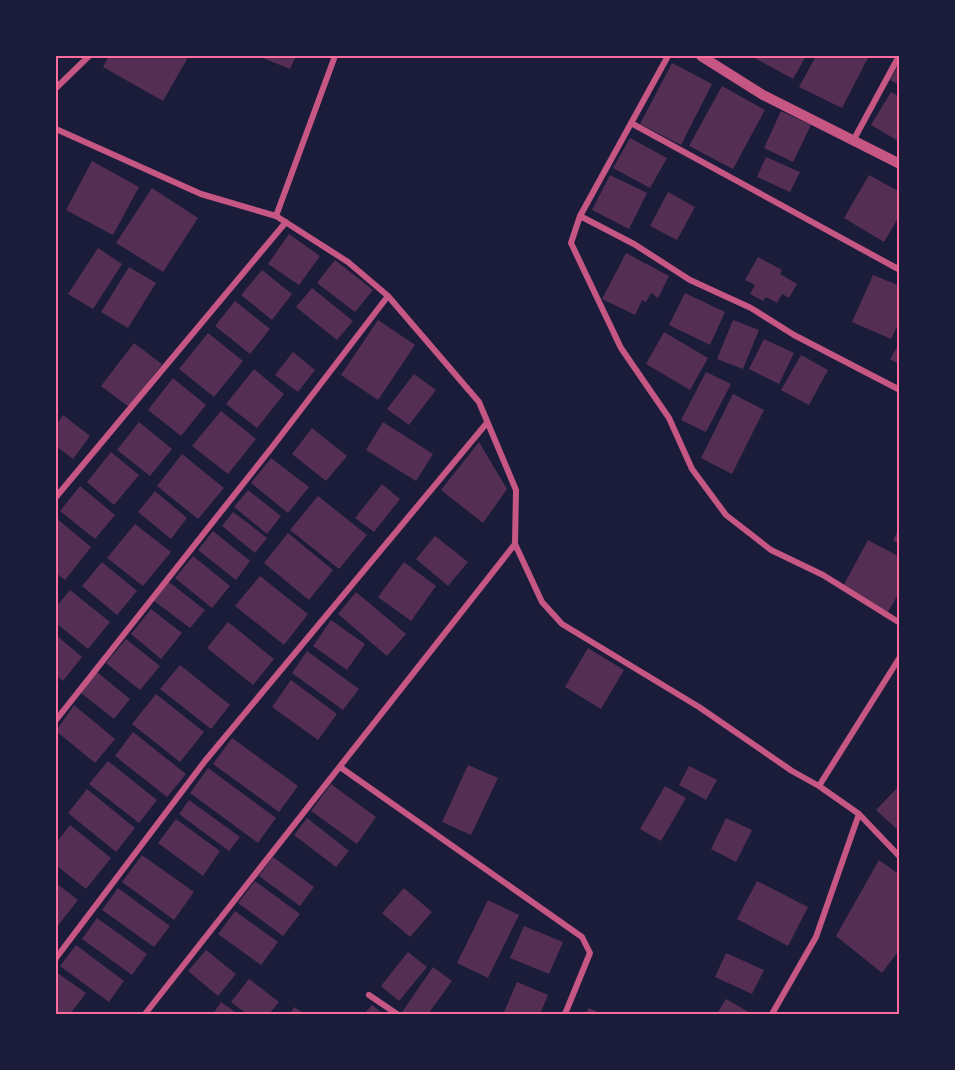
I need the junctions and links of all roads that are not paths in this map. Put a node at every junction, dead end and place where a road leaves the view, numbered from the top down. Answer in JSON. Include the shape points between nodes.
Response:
{"nodes":[{"id":1,"x":89,"y":56,"type":"edge"},
{"id":2,"x":335,"y":56,"type":"edge"},
{"id":3,"x":668,"y":56,"type":"edge"},
{"id":4,"x":701,"y":56,"type":"edge"},
{"id":5,"x":899,"y":56,"type":"edge"},
{"id":6,"x":56,"y":88,"type":"edge"},
{"id":7,"x":631,"y":123,"type":"junction"},
{"id":8,"x":56,"y":129,"type":"edge"},
{"id":9,"x":853,"y":141,"type":"junction"},
{"id":10,"x":900,"y":164,"type":"edge"},
{"id":11,"x":276,"y":216,"type":"junction"},
{"id":12,"x":580,"y":216,"type":"junction"},
{"id":13,"x":286,"y":222,"type":"junction"},
{"id":14,"x":900,"y":270,"type":"edge"},
{"id":15,"x":388,"y":296,"type":"junction"},
{"id":16,"x":900,"y":390,"type":"edge"},
{"id":17,"x":486,"y":424,"type":"junction"},
{"id":18,"x":56,"y":497,"type":"edge"},
{"id":19,"x":515,"y":544,"type":"junction"},
{"id":20,"x":900,"y":623,"type":"edge"},
{"id":21,"x":900,"y":657,"type":"edge"},
{"id":22,"x":56,"y":720,"type":"edge"},
{"id":23,"x":340,"y":767,"type":"junction"},
{"id":24,"x":819,"y":786,"type":"junction"},
{"id":25,"x":859,"y":814,"type":"junction"},
{"id":26,"x":900,"y":857,"type":"edge"},
{"id":27,"x":56,"y":958,"type":"edge"},
{"id":28,"x":369,"y":994,"type":"dead end"},
{"id":29,"x":146,"y":1014,"type":"edge"},
{"id":30,"x":397,"y":1014,"type":"edge"},
{"id":31,"x":565,"y":1014,"type":"edge"},
{"id":32,"x":772,"y":1014,"type":"edge"}],
"edges":[{"from":1,"to":6,"type":"street"},
{"from":2,"to":11,"type":"street"},
{"from":3,"to":7,"type":"street"},
{"from":4,"to":9,"type":"street","via":[[763,95]]},
{"from":5,"to":9,"type":"street"},
{"from":7,"to":12,"type":"street"},
{"from":7,"to":14,"type":"street"},
{"from":8,"to":11,"type":"street","via":[[201,194]]},
{"from":9,"to":10,"type":"street"},
{"from":11,"to":13,"type":"street"},
{"from":12,"to":16,"type":"street","via":[[690,280],[752,308],[794,335]]},
{"from":12,"to":20,"type":"street","via":[[571,243],[621,348],[669,418],[692,469],[726,515],[771,550],[823,575]]},
{"from":13,"to":15,"type":"street","via":[[348,262]]},
{"from":13,"to":18,"type":"street"},
{"from":15,"to":17,"type":"street","via":[[478,402]]},
{"from":15,"to":22,"type":"street"},
{"from":17,"to":19,"type":"street","via":[[516,490]]},
{"from":17,"to":27,"type":"street","via":[[205,761]]},
{"from":19,"to":23,"type":"street"},
{"from":19,"to":24,"type":"street","via":[[542,602],[562,624]]},
{"from":21,"to":24,"type":"street"},
{"from":23,"to":29,"type":"street"},
{"from":23,"to":31,"type":"street","via":[[582,937],[590,952]]},
{"from":24,"to":25,"type":"street"},
{"from":25,"to":26,"type":"street"},
{"from":25,"to":32,"type":"street","via":[[816,937]]},
{"from":28,"to":30,"type":"street"}]}
